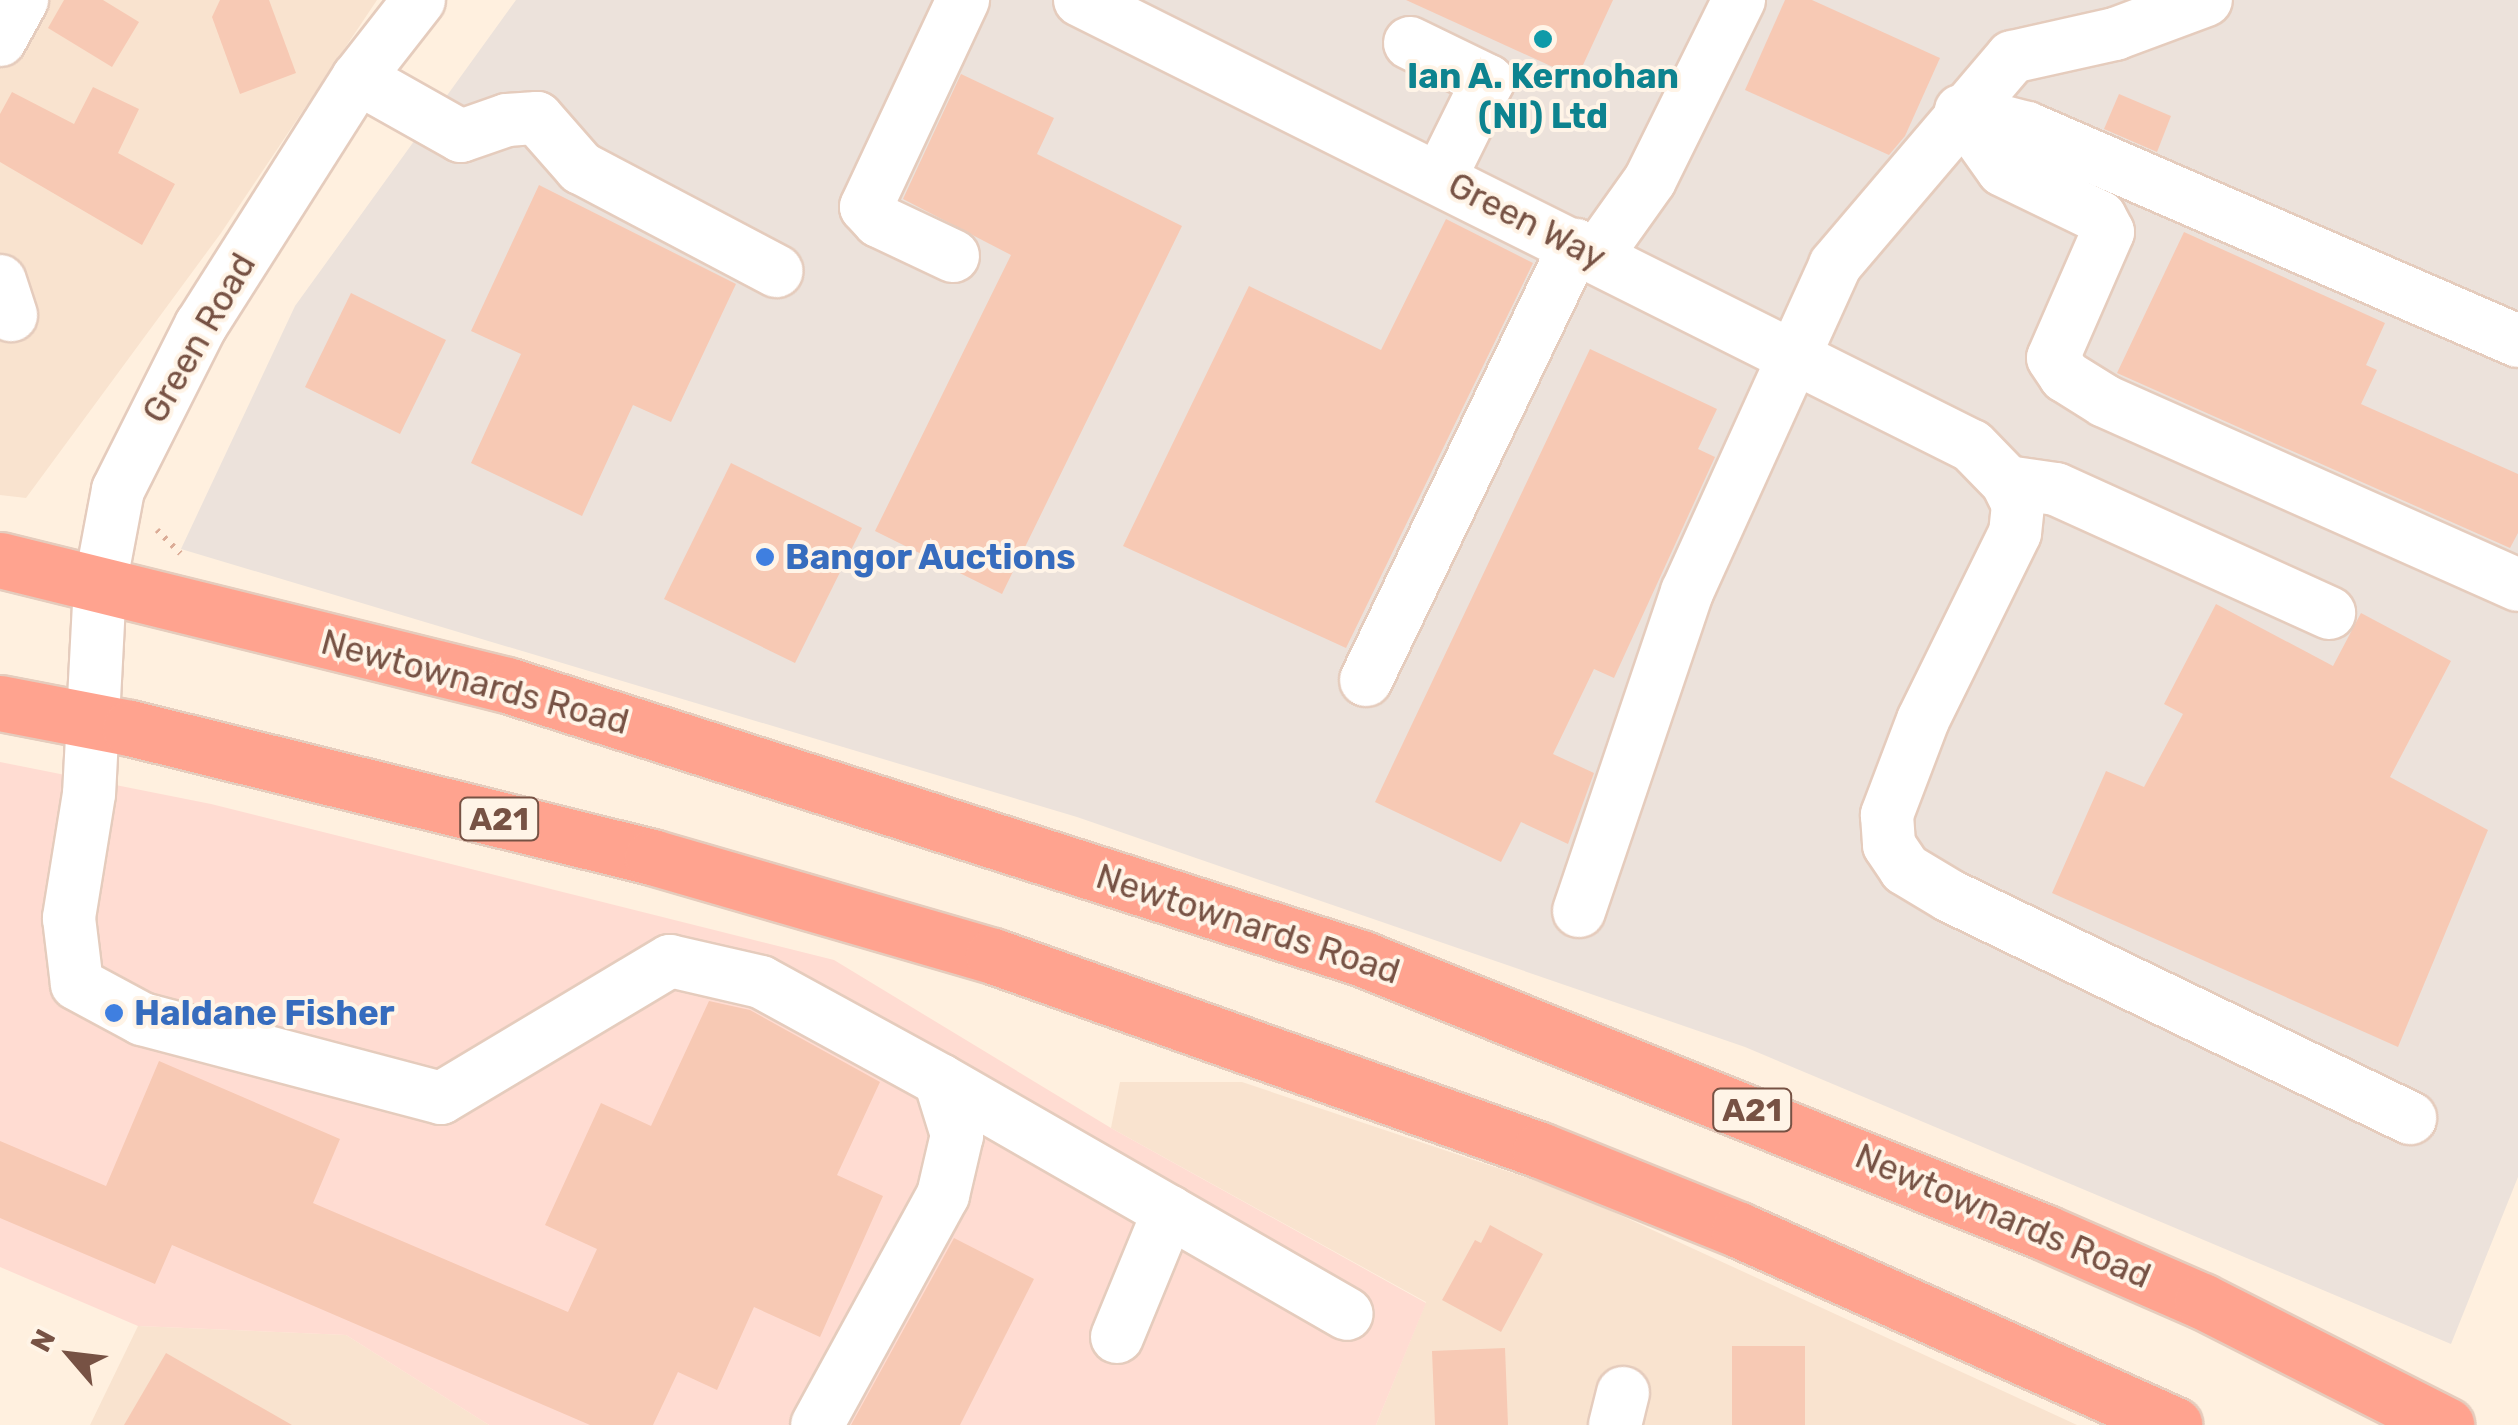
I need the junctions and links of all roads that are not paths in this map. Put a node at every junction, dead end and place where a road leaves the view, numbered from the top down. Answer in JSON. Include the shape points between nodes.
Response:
{"nodes":[{"id":1,"x":22,"y":0,"type":"edge"},
{"id":2,"x":419,"y":0,"type":"edge"},
{"id":3,"x":963,"y":0,"type":"edge"},
{"id":4,"x":1080,"y":0,"type":"edge"},
{"id":5,"x":1739,"y":0,"type":"edge"},
{"id":6,"x":2206,"y":0,"type":"edge"},
{"id":7,"x":0,"y":40,"type":"edge"},
{"id":8,"x":1410,"y":43,"type":"dead end"},
{"id":9,"x":358,"y":78,"type":"junction"},
{"id":10,"x":1962,"y":111,"type":"junction"},
{"id":11,"x":1440,"y":178,"type":"junction"},
{"id":12,"x":1586,"y":251,"type":"junction"},
{"id":13,"x":953,"y":256,"type":"dead end"},
{"id":14,"x":776,"y":270,"type":"dead end"},
{"id":15,"x":2518,"y":341,"type":"edge"},
{"id":16,"x":1791,"y":352,"type":"junction"},
{"id":17,"x":1989,"y":464,"type":"junction"},
{"id":18,"x":0,"y":560,"type":"edge"},
{"id":19,"x":100,"y":585,"type":"junction"},
{"id":20,"x":2518,"y":585,"type":"edge"},
{"id":21,"x":2328,"y":613,"type":"dead end"},
{"id":22,"x":1366,"y":680,"type":"dead end"},
{"id":23,"x":0,"y":703,"type":"edge"},
{"id":24,"x":94,"y":720,"type":"junction"},
{"id":25,"x":1579,"y":911,"type":"dead end"},
{"id":26,"x":940,"y":1080,"type":"junction"},
{"id":27,"x":2410,"y":1118,"type":"dead end"},
{"id":28,"x":1169,"y":1212,"type":"junction"},
{"id":29,"x":1347,"y":1314,"type":"dead end"},
{"id":30,"x":1117,"y":1337,"type":"dead end"},
{"id":31,"x":818,"y":1425,"type":"edge"},
{"id":32,"x":2174,"y":1425,"type":"edge"},
{"id":33,"x":2446,"y":1425,"type":"edge"}],
"edges":[{"from":1,"to":7,"type":"street"},
{"from":2,"to":9,"type":"street","name":"Green Road"},
{"from":3,"to":13,"type":"street","via":[[866,207],[878,221]]},
{"from":4,"to":11,"type":"street","name":"Green Way"},
{"from":5,"to":12,"type":"street","via":[[1650,180]]},
{"from":6,"to":10,"type":"street","via":[[2115,34],[2012,57]]},
{"from":8,"to":11,"type":"street","via":[[1488,81]]},
{"from":9,"to":14,"type":"street","via":[[461,136],[537,118],[581,168]]},
{"from":9,"to":19,"type":"street","name":"Green Road","via":[[202,325],[130,461]]},
{"from":10,"to":15,"type":"street","via":[[2027,128]]},
{"from":10,"to":16,"type":"street","via":[[1835,264]]},
{"from":10,"to":20,"type":"street","via":[[2002,170],[2100,217],[2108,232],[2054,358],[2065,376],[2105,401]]},
{"from":11,"to":12,"type":"street","name":"Green Way"},
{"from":12,"to":16,"type":"street","name":"Green Way"},
{"from":12,"to":22,"type":"street"},
{"from":16,"to":17,"type":"street","name":"Green Way"},
{"from":16,"to":25,"type":"street","via":[[1688,592]]},
{"from":17,"to":21,"type":"street","name":"Green Way"},
{"from":17,"to":27,"type":"street","via":[[2018,505],[2015,533],[1924,720],[1888,815],[1889,845],[1905,868],[1950,896]]},
{"from":18,"to":19,"type":"highway","name":"Newtownards Road","number":"A21"},
{"from":19,"to":24,"type":"street","name":"Green Road"},
{"from":19,"to":33,"type":"highway","name":"Newtownards Road","number":"A21","via":[[506,685],[1360,958],[1752,1110],[2132,1271]]},
{"from":23,"to":24,"type":"highway","number":"A21"},
{"from":24,"to":26,"type":"street","name":"Green Road","via":[[69,918],[77,984],[142,1020],[440,1098],[670,961],[761,982]]},
{"from":24,"to":32,"type":"highway","number":"A21","via":[[652,858],[993,956],[1540,1150],[1739,1230]]},
{"from":26,"to":28,"type":"street"},
{"from":26,"to":31,"type":"street","via":[[957,1135],[943,1195]]},
{"from":28,"to":29,"type":"street"},
{"from":28,"to":30,"type":"street"}]}
